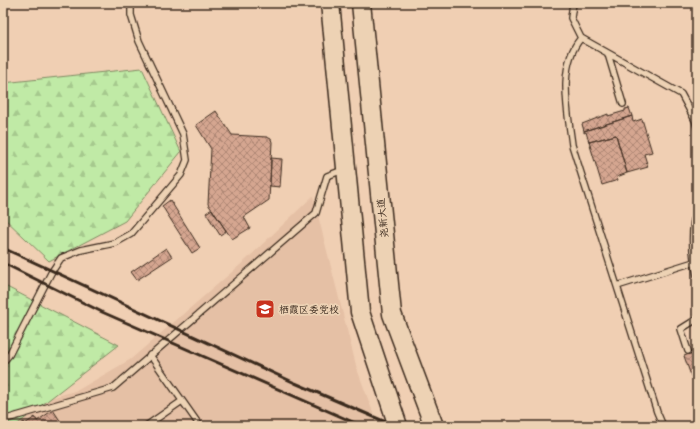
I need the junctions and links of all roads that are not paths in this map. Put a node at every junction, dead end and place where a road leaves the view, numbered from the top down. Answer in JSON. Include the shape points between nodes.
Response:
{"nodes":[{"id":1,"x":131,"y":3,"type":"edge"},
{"id":2,"x":330,"y":3,"type":"edge"},
{"id":3,"x":361,"y":3,"type":"edge"},
{"id":4,"x":573,"y":3,"type":"edge"},
{"id":5,"x":581,"y":38,"type":"junction"},
{"id":6,"x":608,"y":54,"type":"junction"},
{"id":7,"x":623,"y":104,"type":"dead end"},
{"id":8,"x":697,"y":127,"type":"edge"},
{"id":9,"x":346,"y":169,"type":"junction"},
{"id":10,"x":697,"y":205,"type":"edge"},
{"id":11,"x":694,"y":262,"type":"junction"},
{"id":12,"x":697,"y":275,"type":"edge"},
{"id":13,"x":617,"y":286,"type":"junction"},
{"id":14,"x":697,"y":319,"type":"edge"},
{"id":15,"x":688,"y":351,"type":"dead end"},
{"id":16,"x":150,"y":355,"type":"junction"},
{"id":17,"x":3,"y":362,"type":"edge"},
{"id":18,"x":182,"y":401,"type":"junction"},
{"id":19,"x":3,"y":420,"type":"edge"},
{"id":20,"x":146,"y":426,"type":"edge"},
{"id":21,"x":200,"y":426,"type":"edge"},
{"id":22,"x":398,"y":426,"type":"edge"},
{"id":23,"x":434,"y":426,"type":"edge"},
{"id":24,"x":663,"y":426,"type":"edge"}],
"edges":[{"from":1,"to":17,"type":"lane","via":[[131,15],[139,41],[183,134],[187,160],[181,175],[131,234],[115,243],[81,250],[61,258],[50,273]]},
{"from":2,"to":9,"type":"main road"},
{"from":3,"to":23,"type":"main road","name":"尧新大道","via":[[392,314]]},
{"from":4,"to":5,"type":"lane","via":[[571,18]]},
{"from":5,"to":6,"type":"lane"},
{"from":5,"to":13,"type":"lane","via":[[574,46],[567,70],[572,145]]},
{"from":6,"to":7,"type":"lane"},
{"from":6,"to":8,"type":"lane","via":[[681,94]]},
{"from":9,"to":16,"type":"lane","via":[[327,176],[316,213]]},
{"from":9,"to":22,"type":"main road","via":[[360,312]]},
{"from":10,"to":11,"type":"lane","via":[[692,227]]},
{"from":11,"to":12,"type":"lane"},
{"from":11,"to":13,"type":"lane"},
{"from":13,"to":24,"type":"lane"},
{"from":14,"to":15,"type":"lane","via":[[681,329]]},
{"from":16,"to":18,"type":"lane"},
{"from":16,"to":19,"type":"lane","via":[[113,388]]},
{"from":18,"to":20,"type":"lane"},
{"from":18,"to":21,"type":"lane"}]}
